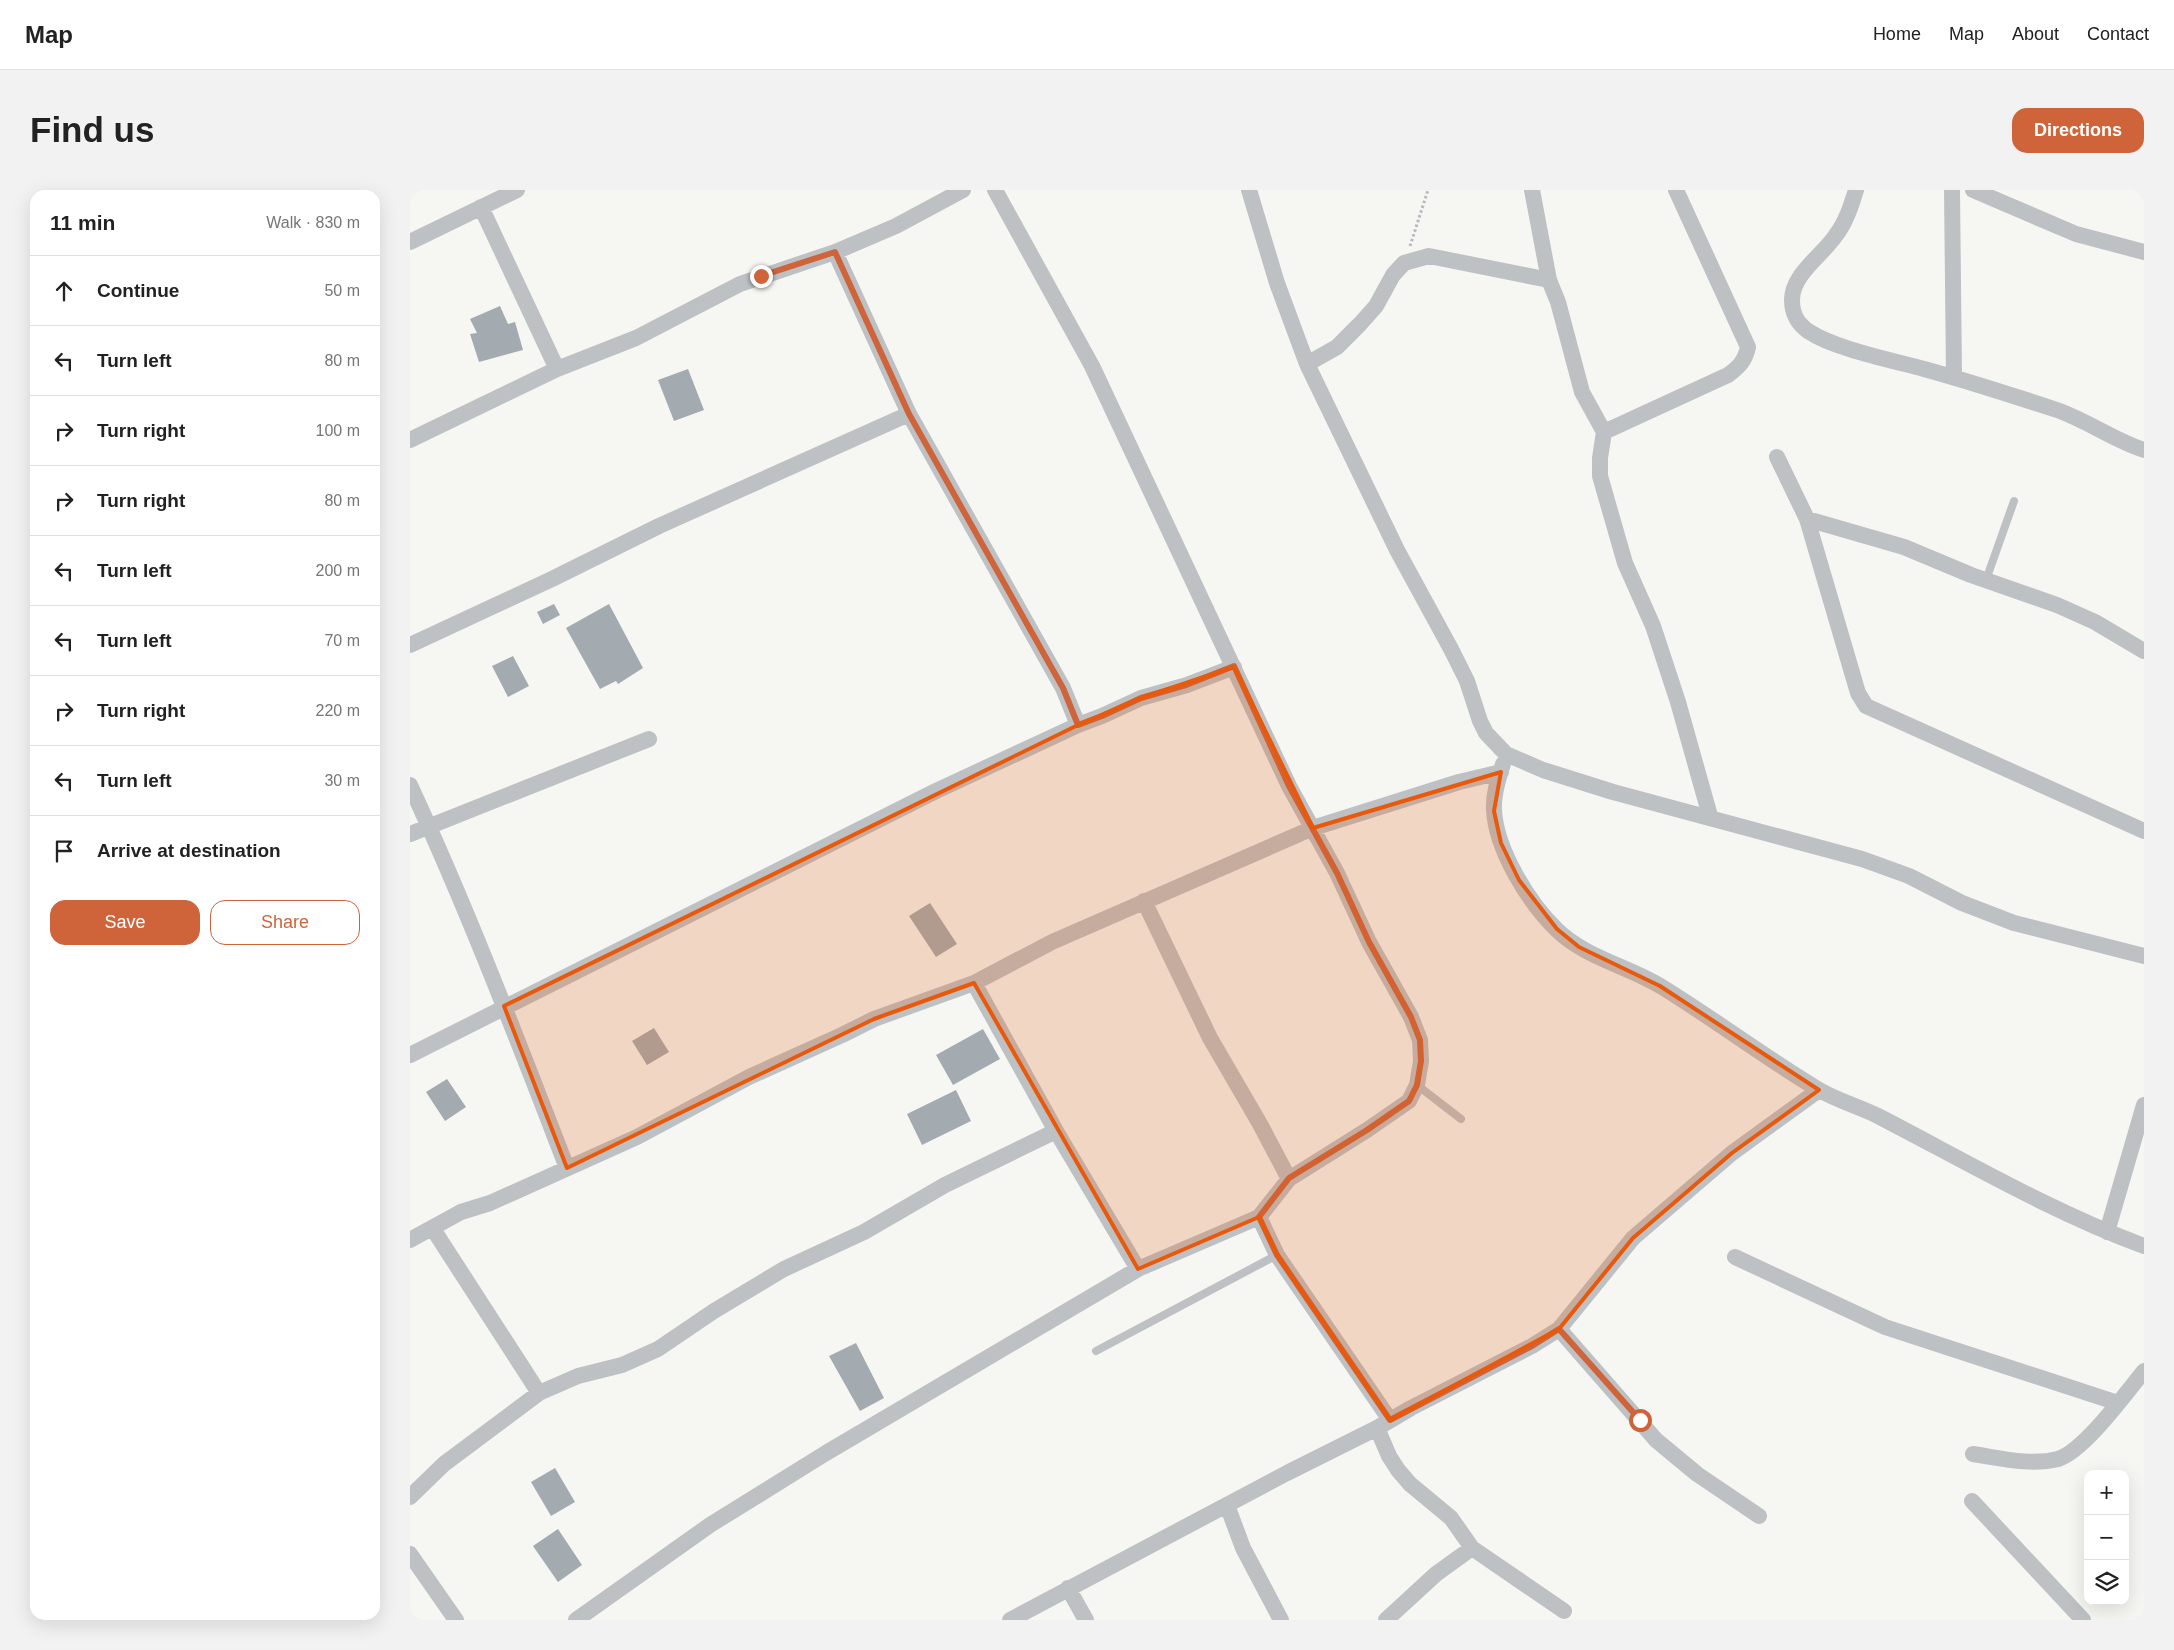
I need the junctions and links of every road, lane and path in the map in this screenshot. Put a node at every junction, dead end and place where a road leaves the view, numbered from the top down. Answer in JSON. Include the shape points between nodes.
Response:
{"nodes":[{"id":1,"x":517,"y":190,"type":"edge"},
{"id":2,"x":964,"y":190,"type":"edge"},
{"id":3,"x":995,"y":190,"type":"edge"},
{"id":4,"x":1249,"y":190,"type":"edge"},
{"id":5,"x":1428,"y":190,"type":"edge"},
{"id":6,"x":1532,"y":190,"type":"edge"},
{"id":7,"x":1676,"y":190,"type":"edge"},
{"id":8,"x":1856,"y":190,"type":"edge"},
{"id":9,"x":1952,"y":190,"type":"edge"},
{"id":10,"x":1973,"y":190,"type":"edge"},
{"id":11,"x":481,"y":207,"type":"junction"},
{"id":12,"x":410,"y":242,"type":"edge"},
{"id":13,"x":835,"y":252,"type":"junction"},
{"id":14,"x":2144,"y":252,"type":"edge"},
{"id":15,"x":1404,"y":262,"type":"junction"},
{"id":16,"x":1549,"y":280,"type":"junction"},
{"id":17,"x":1308,"y":364,"type":"junction"},
{"id":18,"x":557,"y":369,"type":"junction"},
{"id":19,"x":1954,"y":377,"type":"junction"},
{"id":20,"x":909,"y":414,"type":"junction"},
{"id":21,"x":1604,"y":432,"type":"junction"},
{"id":22,"x":410,"y":440,"type":"edge"},
{"id":23,"x":2144,"y":450,"type":"edge"},
{"id":24,"x":1777,"y":457,"type":"dead end"},
{"id":25,"x":2014,"y":501,"type":"dead end"},
{"id":26,"x":1807,"y":519,"type":"junction"},
{"id":27,"x":1986,"y":580,"type":"junction"},
{"id":28,"x":410,"y":645,"type":"edge"},
{"id":29,"x":2144,"y":651,"type":"edge"},
{"id":30,"x":1234,"y":666,"type":"junction"},
{"id":31,"x":1078,"y":725,"type":"junction"},
{"id":32,"x":650,"y":739,"type":"dead end"},
{"id":33,"x":1506,"y":754,"type":"junction"},
{"id":34,"x":1500,"y":772,"type":"junction"},
{"id":35,"x":410,"y":785,"type":"edge"},
{"id":36,"x":1710,"y":816,"type":"junction"},
{"id":37,"x":430,"y":827,"type":"junction"},
{"id":38,"x":1313,"y":828,"type":"junction"},
{"id":39,"x":2144,"y":830,"type":"edge"},
{"id":40,"x":410,"y":834,"type":"edge"},
{"id":41,"x":1144,"y":901,"type":"junction"},
{"id":42,"x":2144,"y":956,"type":"edge"},
{"id":43,"x":974,"y":983,"type":"junction"},
{"id":44,"x":504,"y":1006,"type":"junction"},
{"id":45,"x":410,"y":1055,"type":"edge"},
{"id":46,"x":1417,"y":1085,"type":"junction"},
{"id":47,"x":1819,"y":1090,"type":"junction"},
{"id":48,"x":2144,"y":1105,"type":"edge"},
{"id":49,"x":1461,"y":1119,"type":"dead end"},
{"id":50,"x":1056,"y":1130,"type":"junction"},
{"id":51,"x":567,"y":1168,"type":"junction"},
{"id":52,"x":1289,"y":1178,"type":"junction"},
{"id":53,"x":1259,"y":1217,"type":"junction"},
{"id":54,"x":433,"y":1229,"type":"junction"},
{"id":55,"x":2107,"y":1232,"type":"junction"},
{"id":56,"x":410,"y":1240,"type":"edge"},
{"id":57,"x":2144,"y":1246,"type":"edge"},
{"id":58,"x":1277,"y":1255,"type":"junction"},
{"id":59,"x":1735,"y":1257,"type":"dead end"},
{"id":60,"x":1138,"y":1269,"type":"junction"},
{"id":61,"x":1559,"y":1329,"type":"junction"},
{"id":62,"x":1096,"y":1351,"type":"dead end"},
{"id":63,"x":2144,"y":1371,"type":"edge"},
{"id":64,"x":538,"y":1393,"type":"junction"},
{"id":65,"x":2118,"y":1403,"type":"junction"},
{"id":66,"x":1384,"y":1424,"type":"junction"},
{"id":67,"x":1973,"y":1454,"type":"dead end"},
{"id":68,"x":410,"y":1497,"type":"edge"},
{"id":69,"x":1972,"y":1502,"type":"dead end"},
{"id":70,"x":1227,"y":1505,"type":"junction"},
{"id":71,"x":1759,"y":1516,"type":"dead end"},
{"id":72,"x":1472,"y":1548,"type":"junction"},
{"id":73,"x":410,"y":1554,"type":"edge"},
{"id":74,"x":1068,"y":1588,"type":"junction"},
{"id":75,"x":1564,"y":1611,"type":"dead end"},
{"id":76,"x":456,"y":1620,"type":"edge"},
{"id":77,"x":576,"y":1620,"type":"edge"},
{"id":78,"x":1010,"y":1620,"type":"edge"},
{"id":79,"x":1086,"y":1620,"type":"edge"},
{"id":80,"x":1281,"y":1620,"type":"edge"},
{"id":81,"x":1386,"y":1620,"type":"edge"},
{"id":82,"x":2084,"y":1620,"type":"edge"}],
"edges":[{"from":1,"to":11,"type":"street"},
{"from":2,"to":13,"type":"street","via":[[896,226]]},
{"from":3,"to":30,"type":"street","via":[[1092,366],[1172,541]]},
{"from":4,"to":17,"type":"street"},
{"from":5,"to":15,"type":"path"},
{"from":6,"to":16,"type":"street"},
{"from":7,"to":21,"type":"street","via":[[1748,347],[1746,357],[1728,375]]},
{"from":8,"to":19,"type":"street","via":[[1836,237],[1795,284],[1792,298],[1794,318],[1821,338]]},
{"from":9,"to":19,"type":"street"},
{"from":10,"to":14,"type":"street","via":[[2076,234]]},
{"from":11,"to":12,"type":"street"},
{"from":11,"to":18,"type":"street"},
{"from":13,"to":18,"type":"street","via":[[740,284],[636,338]]},
{"from":13,"to":20,"type":"street"},
{"from":15,"to":16,"type":"street","via":[[1428,256]]},
{"from":15,"to":17,"type":"street","via":[[1376,306],[1360,324],[1337,348]]},
{"from":16,"to":21,"type":"street","via":[[1582,392]]},
{"from":17,"to":33,"type":"street","via":[[1397,550],[1452,649],[1480,722]]},
{"from":18,"to":22,"type":"street"},
{"from":19,"to":23,"type":"street","via":[[2057,410]]},
{"from":20,"to":28,"type":"street","via":[[668,522]]},
{"from":20,"to":31,"type":"street","via":[[1063,688]]},
{"from":21,"to":36,"type":"street","via":[[1600,476],[1625,563],[1653,626],[1678,702]]},
{"from":24,"to":26,"type":"street"},
{"from":25,"to":27,"type":"lane"},
{"from":26,"to":27,"type":"street","via":[[1904,547]]},
{"from":26,"to":39,"type":"street","via":[[1858,693],[1866,706]]},
{"from":27,"to":29,"type":"street","via":[[2095,622]]},
{"from":30,"to":31,"type":"street","via":[[1141,698]]},
{"from":30,"to":38,"type":"street","via":[[1289,786]]},
{"from":31,"to":44,"type":"street","via":[[936,791]]},
{"from":32,"to":37,"type":"street"},
{"from":33,"to":34,"type":"street"},
{"from":33,"to":36,"type":"street","via":[[1613,792]]},
{"from":34,"to":38,"type":"street"},
{"from":34,"to":47,"type":"street","via":[[1494,811],[1501,843],[1519,880],[1557,929],[1579,947],[1660,986]]},
{"from":35,"to":37,"type":"street"},
{"from":36,"to":42,"type":"street","via":[[1862,858],[1909,876],[1962,903],[2014,922]]},
{"from":37,"to":40,"type":"street"},
{"from":37,"to":44,"type":"street"},
{"from":38,"to":41,"type":"street"},
{"from":38,"to":46,"type":"street","via":[[1369,942],[1411,1017],[1420,1040]]},
{"from":41,"to":43,"type":"street","via":[[1052,942]]},
{"from":41,"to":52,"type":"street","via":[[1210,1038]]},
{"from":43,"to":50,"type":"street"},
{"from":43,"to":51,"type":"street","via":[[874,1019],[749,1077],[637,1137]]},
{"from":44,"to":45,"type":"street"},
{"from":44,"to":51,"type":"street"},
{"from":46,"to":49,"type":"lane"},
{"from":46,"to":52,"type":"street","via":[[1409,1101]]},
{"from":47,"to":55,"type":"street"},
{"from":47,"to":61,"type":"street","via":[[1732,1153],[1633,1238]]},
{"from":48,"to":55,"type":"street"},
{"from":50,"to":60,"type":"street"},
{"from":50,"to":64,"type":"street","via":[[945,1185],[864,1232],[784,1268],[658,1349],[622,1365],[578,1376]]},
{"from":51,"to":54,"type":"street","via":[[490,1203],[460,1212]]},
{"from":52,"to":53,"type":"street"},
{"from":53,"to":58,"type":"street"},
{"from":53,"to":60,"type":"street"},
{"from":54,"to":56,"type":"street"},
{"from":54,"to":64,"type":"street"},
{"from":55,"to":57,"type":"street"},
{"from":58,"to":62,"type":"lane"},
{"from":58,"to":66,"type":"street"},
{"from":59,"to":65,"type":"street","via":[[1885,1327]]},
{"from":60,"to":77,"type":"street","via":[[718,1520]]},
{"from":61,"to":66,"type":"street"},
{"from":61,"to":71,"type":"street","via":[[1656,1440],[1678,1460]]},
{"from":63,"to":65,"type":"street"},
{"from":64,"to":68,"type":"street","via":[[444,1464]]},
{"from":65,"to":67,"type":"street","via":[[2076,1450],[2060,1458],[2022,1461]]},
{"from":66,"to":70,"type":"street"},
{"from":66,"to":72,"type":"street","via":[[1389,1456],[1398,1470],[1451,1518]]},
{"from":69,"to":82,"type":"street"},
{"from":70,"to":74,"type":"street"},
{"from":70,"to":80,"type":"street","via":[[1243,1548]]},
{"from":72,"to":75,"type":"street"},
{"from":72,"to":81,"type":"street","via":[[1436,1574]]},
{"from":73,"to":76,"type":"street"},
{"from":74,"to":78,"type":"street"},
{"from":74,"to":79,"type":"street"}]}
